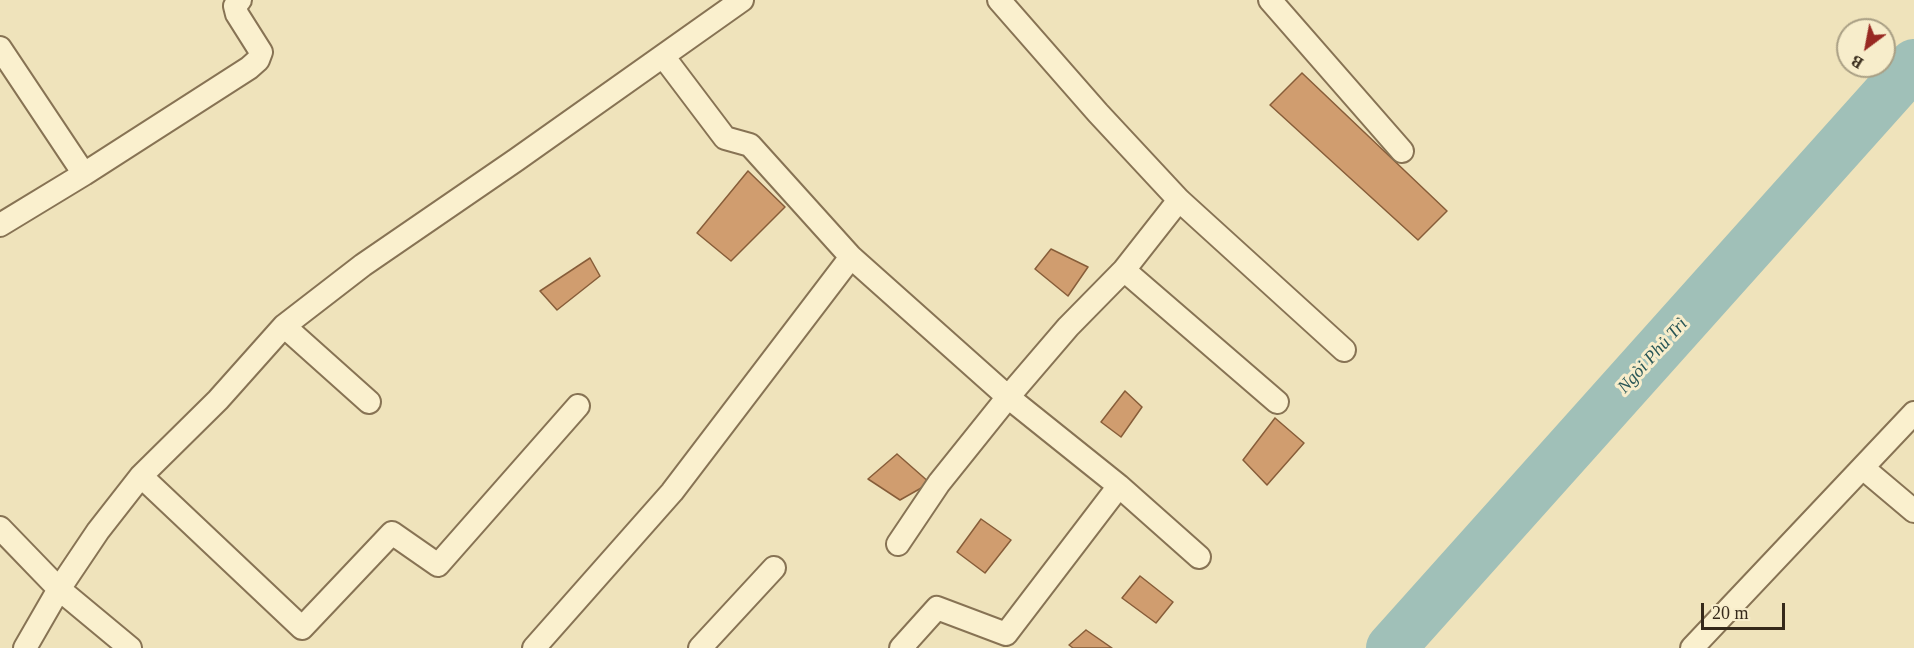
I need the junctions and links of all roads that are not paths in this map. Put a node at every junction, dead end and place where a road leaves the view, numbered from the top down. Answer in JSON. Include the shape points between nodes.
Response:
{"nodes":[{"id":1,"x":240,"y":0,"type":"edge"},
{"id":2,"x":742,"y":0,"type":"edge"},
{"id":3,"x":999,"y":0,"type":"edge"},
{"id":4,"x":1270,"y":0,"type":"edge"},
{"id":5,"x":0,"y":48,"type":"edge"},
{"id":6,"x":663,"y":56,"type":"junction"},
{"id":7,"x":1402,"y":151,"type":"dead end"},
{"id":8,"x":84,"y":174,"type":"junction"},
{"id":9,"x":1179,"y":200,"type":"junction"},
{"id":10,"x":0,"y":225,"type":"edge"},
{"id":11,"x":851,"y":257,"type":"junction"},
{"id":12,"x":1124,"y":270,"type":"junction"},
{"id":13,"x":284,"y":326,"type":"junction"},
{"id":14,"x":1344,"y":350,"type":"dead end"},
{"id":15,"x":1008,"y":397,"type":"junction"},
{"id":16,"x":369,"y":402,"type":"dead end"},
{"id":17,"x":1277,"y":402,"type":"dead end"},
{"id":18,"x":578,"y":406,"type":"dead end"},
{"id":19,"x":1914,"y":413,"type":"edge"},
{"id":20,"x":1863,"y":468,"type":"junction"},
{"id":21,"x":141,"y":476,"type":"junction"},
{"id":22,"x":1119,"y":486,"type":"junction"},
{"id":23,"x":1914,"y":511,"type":"edge"},
{"id":24,"x":0,"y":528,"type":"edge"},
{"id":25,"x":898,"y":544,"type":"dead end"},
{"id":26,"x":1199,"y":557,"type":"dead end"},
{"id":27,"x":774,"y":568,"type":"dead end"},
{"id":28,"x":59,"y":589,"type":"junction"},
{"id":29,"x":25,"y":648,"type":"edge"},
{"id":30,"x":130,"y":648,"type":"edge"},
{"id":31,"x":534,"y":648,"type":"edge"},
{"id":32,"x":700,"y":648,"type":"edge"},
{"id":33,"x":901,"y":648,"type":"edge"},
{"id":34,"x":1692,"y":648,"type":"edge"}],
"edges":[{"from":1,"to":8,"type":"street","via":[[235,6],[237,14],[261,52],[258,60]]},
{"from":2,"to":6,"type":"street"},
{"from":3,"to":9,"type":"street"},
{"from":4,"to":7,"type":"street"},
{"from":5,"to":8,"type":"street"},
{"from":6,"to":11,"type":"street","via":[[725,138],[750,146]]},
{"from":6,"to":13,"type":"street","via":[[363,265]]},
{"from":8,"to":10,"type":"street"},
{"from":9,"to":12,"type":"street"},
{"from":9,"to":14,"type":"street"},
{"from":11,"to":15,"type":"street"},
{"from":11,"to":31,"type":"street","via":[[672,492]]},
{"from":12,"to":15,"type":"street"},
{"from":12,"to":17,"type":"street"},
{"from":13,"to":16,"type":"street"},
{"from":13,"to":21,"type":"street","via":[[218,400]]},
{"from":15,"to":22,"type":"street"},
{"from":15,"to":25,"type":"street","via":[[939,483]]},
{"from":18,"to":21,"type":"street","via":[[438,565],[392,533],[302,628]]},
{"from":19,"to":20,"type":"street"},
{"from":20,"to":23,"type":"street"},
{"from":20,"to":34,"type":"street"},
{"from":21,"to":28,"type":"street"},
{"from":22,"to":26,"type":"street"},
{"from":22,"to":33,"type":"street","via":[[1006,634],[938,608]]},
{"from":24,"to":28,"type":"street"},
{"from":27,"to":32,"type":"street"},
{"from":28,"to":29,"type":"street"},
{"from":28,"to":30,"type":"street"}]}
